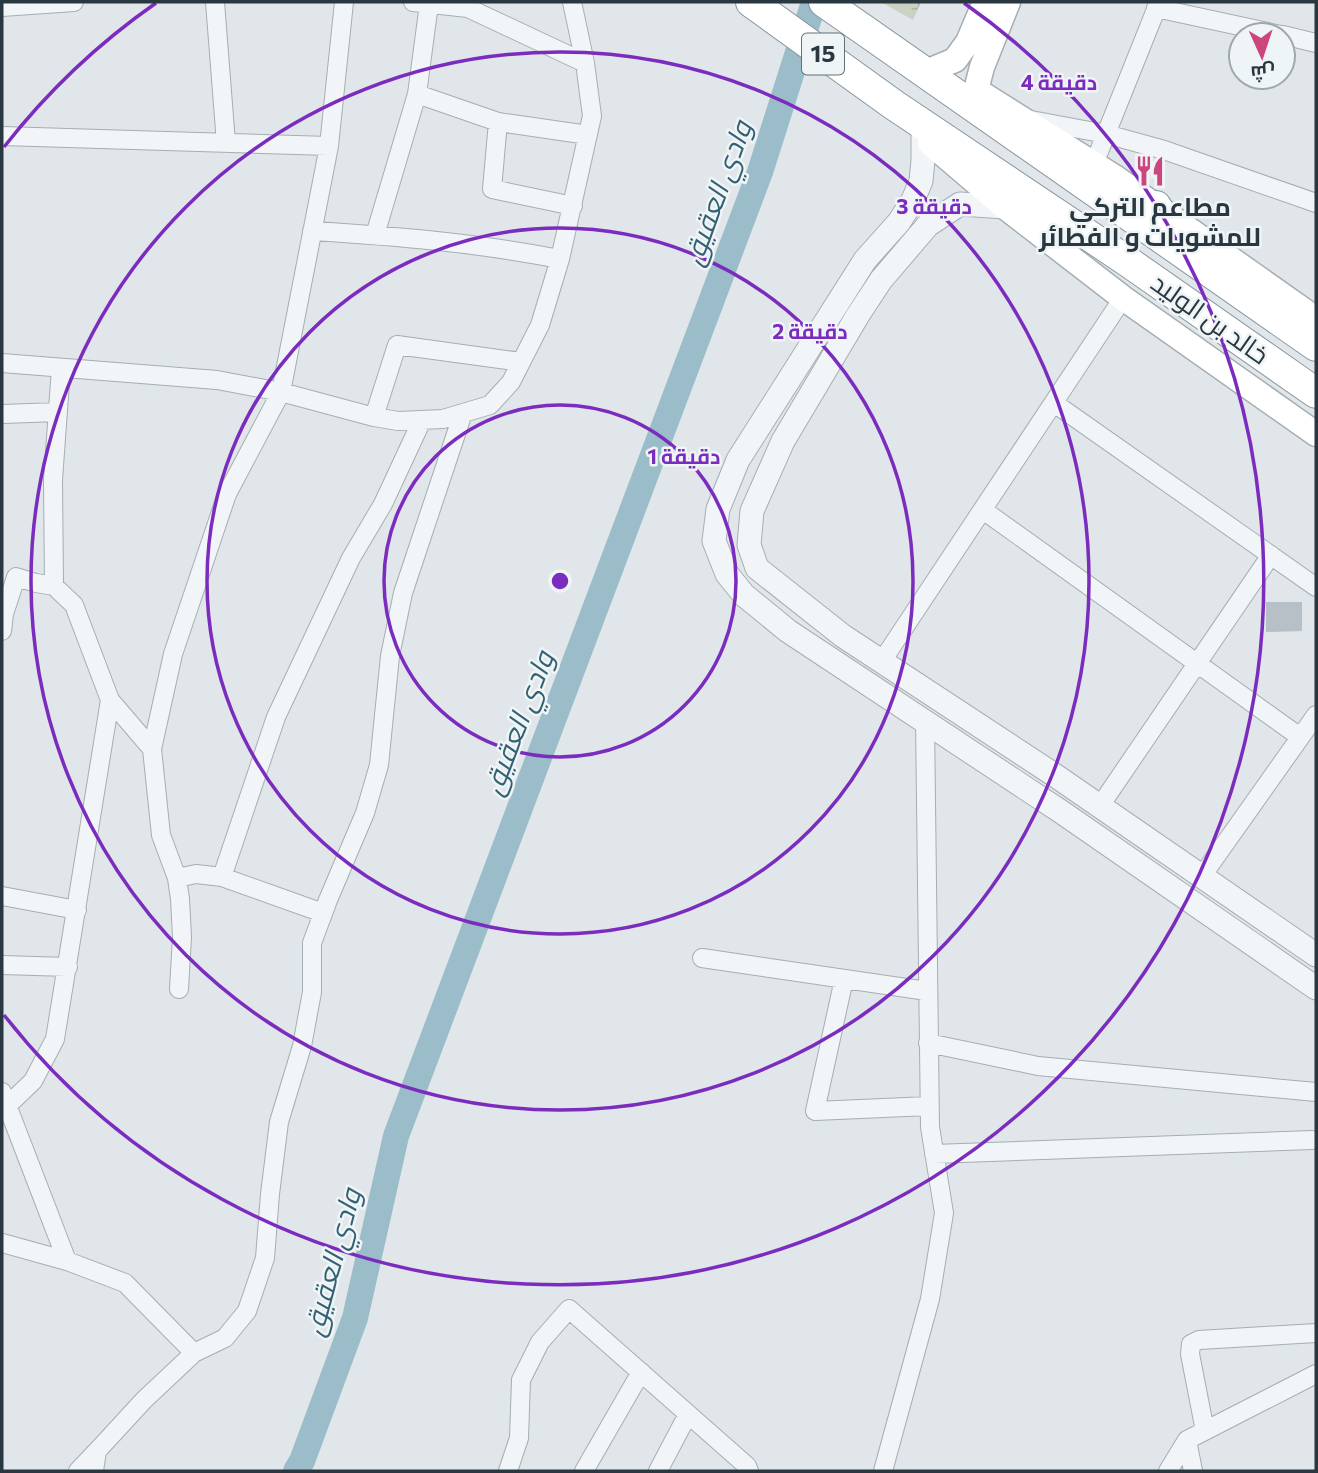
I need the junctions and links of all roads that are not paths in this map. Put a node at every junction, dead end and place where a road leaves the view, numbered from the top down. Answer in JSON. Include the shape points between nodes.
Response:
{"nodes":[{"id":1,"x":74,"y":2,"type":"edge"},
{"id":2,"x":215,"y":2,"type":"edge"},
{"id":3,"x":344,"y":2,"type":"edge"},
{"id":4,"x":572,"y":2,"type":"edge"},
{"id":5,"x":751,"y":2,"type":"edge"},
{"id":6,"x":824,"y":2,"type":"edge"},
{"id":7,"x":985,"y":2,"type":"edge"},
{"id":8,"x":1009,"y":2,"type":"edge"},
{"id":9,"x":421,"y":3,"type":"edge"},
{"id":10,"x":1158,"y":5,"type":"edge"},
{"id":11,"x":2,"y":7,"type":"edge"},
{"id":12,"x":1227,"y":22,"type":"edge"},
{"id":13,"x":1297,"y":39,"type":"edge"},
{"id":14,"x":1316,"y":43,"type":"edge"},
{"id":15,"x":585,"y":63,"type":"junction"},
{"id":16,"x":921,"y":69,"type":"junction"},
{"id":17,"x":417,"y":94,"type":"junction"},
{"id":18,"x":978,"y":100,"type":"junction"},
{"id":19,"x":1019,"y":118,"type":"junction"},
{"id":20,"x":911,"y":119,"type":"junction"},
{"id":21,"x":498,"y":122,"type":"junction"},
{"id":22,"x":1106,"y":134,"type":"junction"},
{"id":23,"x":588,"y":135,"type":"junction"},
{"id":24,"x":2,"y":136,"type":"edge"},
{"id":25,"x":226,"y":143,"type":"junction"},
{"id":26,"x":329,"y":146,"type":"junction"},
{"id":27,"x":1094,"y":164,"type":"junction"},
{"id":28,"x":1316,"y":203,"type":"edge"},
{"id":29,"x":573,"y":206,"type":"junction"},
{"id":30,"x":1156,"y":206,"type":"junction"},
{"id":31,"x":1005,"y":207,"type":"junction"},
{"id":32,"x":312,"y":231,"type":"junction"},
{"id":33,"x":376,"y":235,"type":"junction"},
{"id":34,"x":1184,"y":254,"type":"junction"},
{"id":35,"x":560,"y":259,"type":"junction"},
{"id":36,"x":862,"y":265,"type":"junction"},
{"id":37,"x":881,"y":280,"type":"junction"},
{"id":38,"x":1123,"y":298,"type":"junction"},
{"id":39,"x":1316,"y":319,"type":"edge"},
{"id":40,"x":1316,"y":346,"type":"edge"},
{"id":41,"x":521,"y":362,"type":"junction"},
{"id":42,"x":2,"y":363,"type":"edge"},
{"id":43,"x":61,"y":368,"type":"junction"},
{"id":44,"x":281,"y":392,"type":"junction"},
{"id":45,"x":1316,"y":393,"type":"edge"},
{"id":46,"x":1054,"y":403,"type":"junction"},
{"id":47,"x":58,"y":412,"type":"junction"},
{"id":48,"x":463,"y":413,"type":"junction"},
{"id":49,"x":2,"y":414,"type":"edge"},
{"id":50,"x":374,"y":417,"type":"junction"},
{"id":51,"x":422,"y":420,"type":"junction"},
{"id":52,"x":1316,"y":434,"type":"edge"},
{"id":53,"x":982,"y":510,"type":"junction"},
{"id":54,"x":1271,"y":555,"type":"junction"},
{"id":55,"x":9,"y":572,"type":"edge"},
{"id":56,"x":54,"y":586,"type":"junction"},
{"id":57,"x":1316,"y":587,"type":"edge"},
{"id":58,"x":2,"y":631,"type":"edge"},
{"id":59,"x":882,"y":661,"type":"junction"},
{"id":60,"x":1198,"y":664,"type":"junction"},
{"id":61,"x":110,"y":700,"type":"junction"},
{"id":62,"x":1316,"y":715,"type":"edge"},
{"id":63,"x":925,"y":722,"type":"junction"},
{"id":64,"x":1300,"y":737,"type":"junction"},
{"id":65,"x":152,"y":749,"type":"junction"},
{"id":66,"x":1100,"y":806,"type":"junction"},
{"id":67,"x":1162,"y":849,"type":"junction"},
{"id":68,"x":1149,"y":873,"type":"junction"},
{"id":69,"x":1202,"y":876,"type":"junction"},
{"id":70,"x":222,"y":877,"type":"junction"},
{"id":71,"x":177,"y":878,"type":"junction"},
{"id":72,"x":2,"y":896,"type":"edge"},
{"id":73,"x":77,"y":910,"type":"junction"},
{"id":74,"x":323,"y":913,"type":"junction"},
{"id":75,"x":1315,"y":950,"type":"edge"},
{"id":76,"x":702,"y":958,"type":"dead end"},
{"id":77,"x":2,"y":965,"type":"edge"},
{"id":78,"x":68,"y":967,"type":"junction"},
{"id":79,"x":844,"y":979,"type":"junction"},
{"id":80,"x":1316,"y":988,"type":"edge"},
{"id":81,"x":179,"y":989,"type":"dead end"},
{"id":82,"x":928,"y":991,"type":"junction"},
{"id":83,"x":928,"y":1043,"type":"junction"},
{"id":84,"x":1316,"y":1092,"type":"edge"},
{"id":85,"x":4,"y":1099,"type":"edge"},
{"id":86,"x":929,"y":1106,"type":"junction"},
{"id":87,"x":1312,"y":1140,"type":"dead end"},
{"id":88,"x":934,"y":1154,"type":"junction"},
{"id":89,"x":2,"y":1242,"type":"edge"},
{"id":90,"x":66,"y":1261,"type":"junction"},
{"id":91,"x":1316,"y":1333,"type":"edge"},
{"id":92,"x":194,"y":1353,"type":"junction"},
{"id":93,"x":641,"y":1372,"type":"junction"},
{"id":94,"x":1316,"y":1374,"type":"edge"},
{"id":95,"x":688,"y":1414,"type":"junction"},
{"id":96,"x":1205,"y":1431,"type":"junction"},
{"id":97,"x":1187,"y":1440,"type":"junction"},
{"id":98,"x":97,"y":1451,"type":"junction"},
{"id":99,"x":78,"y":1471,"type":"edge"},
{"id":100,"x":94,"y":1471,"type":"edge"},
{"id":101,"x":509,"y":1471,"type":"edge"},
{"id":102,"x":583,"y":1471,"type":"edge"},
{"id":103,"x":658,"y":1471,"type":"edge"},
{"id":104,"x":749,"y":1471,"type":"edge"},
{"id":105,"x":883,"y":1471,"type":"edge"},
{"id":106,"x":1168,"y":1471,"type":"edge"},
{"id":107,"x":1193,"y":1471,"type":"edge"}],
"edges":[{"from":1,"to":11,"type":"street"},
{"from":2,"to":25,"type":"street"},
{"from":3,"to":26,"type":"street"},
{"from":4,"to":15,"type":"street"},
{"from":5,"to":20,"type":"highway","number":"15"},
{"from":6,"to":16,"type":"highway","number":"15"},
{"from":7,"to":16,"type":"main road","via":[[955,60]]},
{"from":8,"to":18,"type":"main road","via":[[982,66]]},
{"from":9,"to":15,"type":"street","via":[[468,8]]},
{"from":9,"to":17,"type":"street"},
{"from":10,"to":12,"type":"street"},
{"from":10,"to":22,"type":"street"},
{"from":13,"to":14,"type":"street"},
{"from":15,"to":23,"type":"street","via":[[592,116]]},
{"from":16,"to":18,"type":"highway","name":"خالد بن الوليد","number":"15"},
{"from":17,"to":21,"type":"street"},
{"from":17,"to":33,"type":"street"},
{"from":18,"to":19,"type":"main road"},
{"from":18,"to":34,"type":"highway","name":"خالد بن الوليد","number":"15"},
{"from":19,"to":22,"type":"street"},
{"from":19,"to":27,"type":"main road"},
{"from":20,"to":31,"type":"main road"},
{"from":20,"to":36,"type":"street","via":[[923,160],[921,181],[899,222]]},
{"from":20,"to":45,"type":"highway","name":"خالد بن الوليد","number":"15"},
{"from":21,"to":23,"type":"street"},
{"from":21,"to":29,"type":"street","via":[[492,189]]},
{"from":22,"to":27,"type":"street"},
{"from":22,"to":28,"type":"street"},
{"from":23,"to":29,"type":"street"},
{"from":24,"to":25,"type":"street"},
{"from":25,"to":26,"type":"street"},
{"from":26,"to":32,"type":"street"},
{"from":27,"to":30,"type":"main road"},
{"from":29,"to":35,"type":"street"},
{"from":30,"to":34,"type":"highway"},
{"from":30,"to":39,"type":"main road"},
{"from":31,"to":37,"type":"street","via":[[960,204],[928,226]]},
{"from":31,"to":38,"type":"main road"},
{"from":32,"to":33,"type":"street"},
{"from":32,"to":44,"type":"street"},
{"from":33,"to":35,"type":"street"},
{"from":34,"to":40,"type":"highway","name":"خالد بن الوليد","number":"15"},
{"from":35,"to":41,"type":"street","via":[[540,326]]},
{"from":36,"to":37,"type":"street"},
{"from":36,"to":63,"type":"street","via":[[738,460],[718,509],[714,541],[727,574],[744,595],[788,631]]},
{"from":37,"to":59,"type":"street","via":[[783,441],[752,511],[749,545],[757,568]]},
{"from":38,"to":46,"type":"street"},
{"from":38,"to":52,"type":"main road"},
{"from":41,"to":48,"type":"street","via":[[511,382],[490,405]]},
{"from":41,"to":50,"type":"street","via":[[397,345]]},
{"from":42,"to":43,"type":"street"},
{"from":43,"to":44,"type":"street","via":[[217,380]]},
{"from":43,"to":47,"type":"street"},
{"from":44,"to":50,"type":"street"},
{"from":44,"to":65,"type":"street","via":[[223,505],[173,654]]},
{"from":46,"to":53,"type":"street"},
{"from":46,"to":54,"type":"street"},
{"from":47,"to":49,"type":"street"},
{"from":47,"to":56,"type":"street"},
{"from":48,"to":51,"type":"street"},
{"from":48,"to":74,"type":"street","via":[[403,593],[390,656],[379,765],[365,813]]},
{"from":50,"to":51,"type":"street"},
{"from":51,"to":70,"type":"street","via":[[276,717]]},
{"from":53,"to":59,"type":"street"},
{"from":53,"to":60,"type":"street"},
{"from":54,"to":57,"type":"street"},
{"from":54,"to":60,"type":"street"},
{"from":55,"to":56,"type":"street"},
{"from":55,"to":58,"type":"street"},
{"from":56,"to":61,"type":"street","via":[[74,605]]},
{"from":59,"to":66,"type":"street"},
{"from":60,"to":64,"type":"street"},
{"from":60,"to":66,"type":"street"},
{"from":61,"to":65,"type":"street"},
{"from":61,"to":73,"type":"street"},
{"from":62,"to":64,"type":"street"},
{"from":63,"to":68,"type":"street"},
{"from":63,"to":82,"type":"street"},
{"from":64,"to":69,"type":"street"},
{"from":65,"to":71,"type":"street","via":[[161,835]]},
{"from":66,"to":67,"type":"street"},
{"from":67,"to":68,"type":"street"},
{"from":67,"to":69,"type":"street"},
{"from":68,"to":80,"type":"street"},
{"from":69,"to":75,"type":"street"},
{"from":70,"to":71,"type":"street","via":[[196,874]]},
{"from":70,"to":74,"type":"street"},
{"from":71,"to":81,"type":"street"},
{"from":72,"to":73,"type":"street"},
{"from":73,"to":78,"type":"street"},
{"from":74,"to":92,"type":"street","via":[[312,943],[312,992],[302,1046],[279,1122],[265,1258],[247,1311],[225,1338]]},
{"from":76,"to":79,"type":"street"},
{"from":77,"to":78,"type":"street"},
{"from":78,"to":85,"type":"street","via":[[55,1039],[33,1081]]},
{"from":79,"to":82,"type":"street"},
{"from":79,"to":86,"type":"street","via":[[816,1111]]},
{"from":82,"to":83,"type":"street"},
{"from":83,"to":84,"type":"street","via":[[1038,1066]]},
{"from":83,"to":86,"type":"street"},
{"from":85,"to":90,"type":"street"},
{"from":86,"to":88,"type":"street"},
{"from":87,"to":88,"type":"street"},
{"from":88,"to":105,"type":"street","via":[[944,1213],[932,1287]]},
{"from":89,"to":90,"type":"street"},
{"from":90,"to":92,"type":"street","via":[[125,1283]]},
{"from":91,"to":96,"type":"street","via":[[1191,1344]]},
{"from":92,"to":98,"type":"street"},
{"from":93,"to":95,"type":"street"},
{"from":93,"to":101,"type":"street","via":[[569,1309],[540,1342],[521,1380],[519,1437]]},
{"from":93,"to":102,"type":"street"},
{"from":94,"to":96,"type":"street"},
{"from":95,"to":103,"type":"street"},
{"from":95,"to":104,"type":"street"},
{"from":96,"to":97,"type":"street"},
{"from":97,"to":106,"type":"street"},
{"from":97,"to":107,"type":"street"},
{"from":98,"to":99,"type":"street"},
{"from":98,"to":100,"type":"street"}]}
